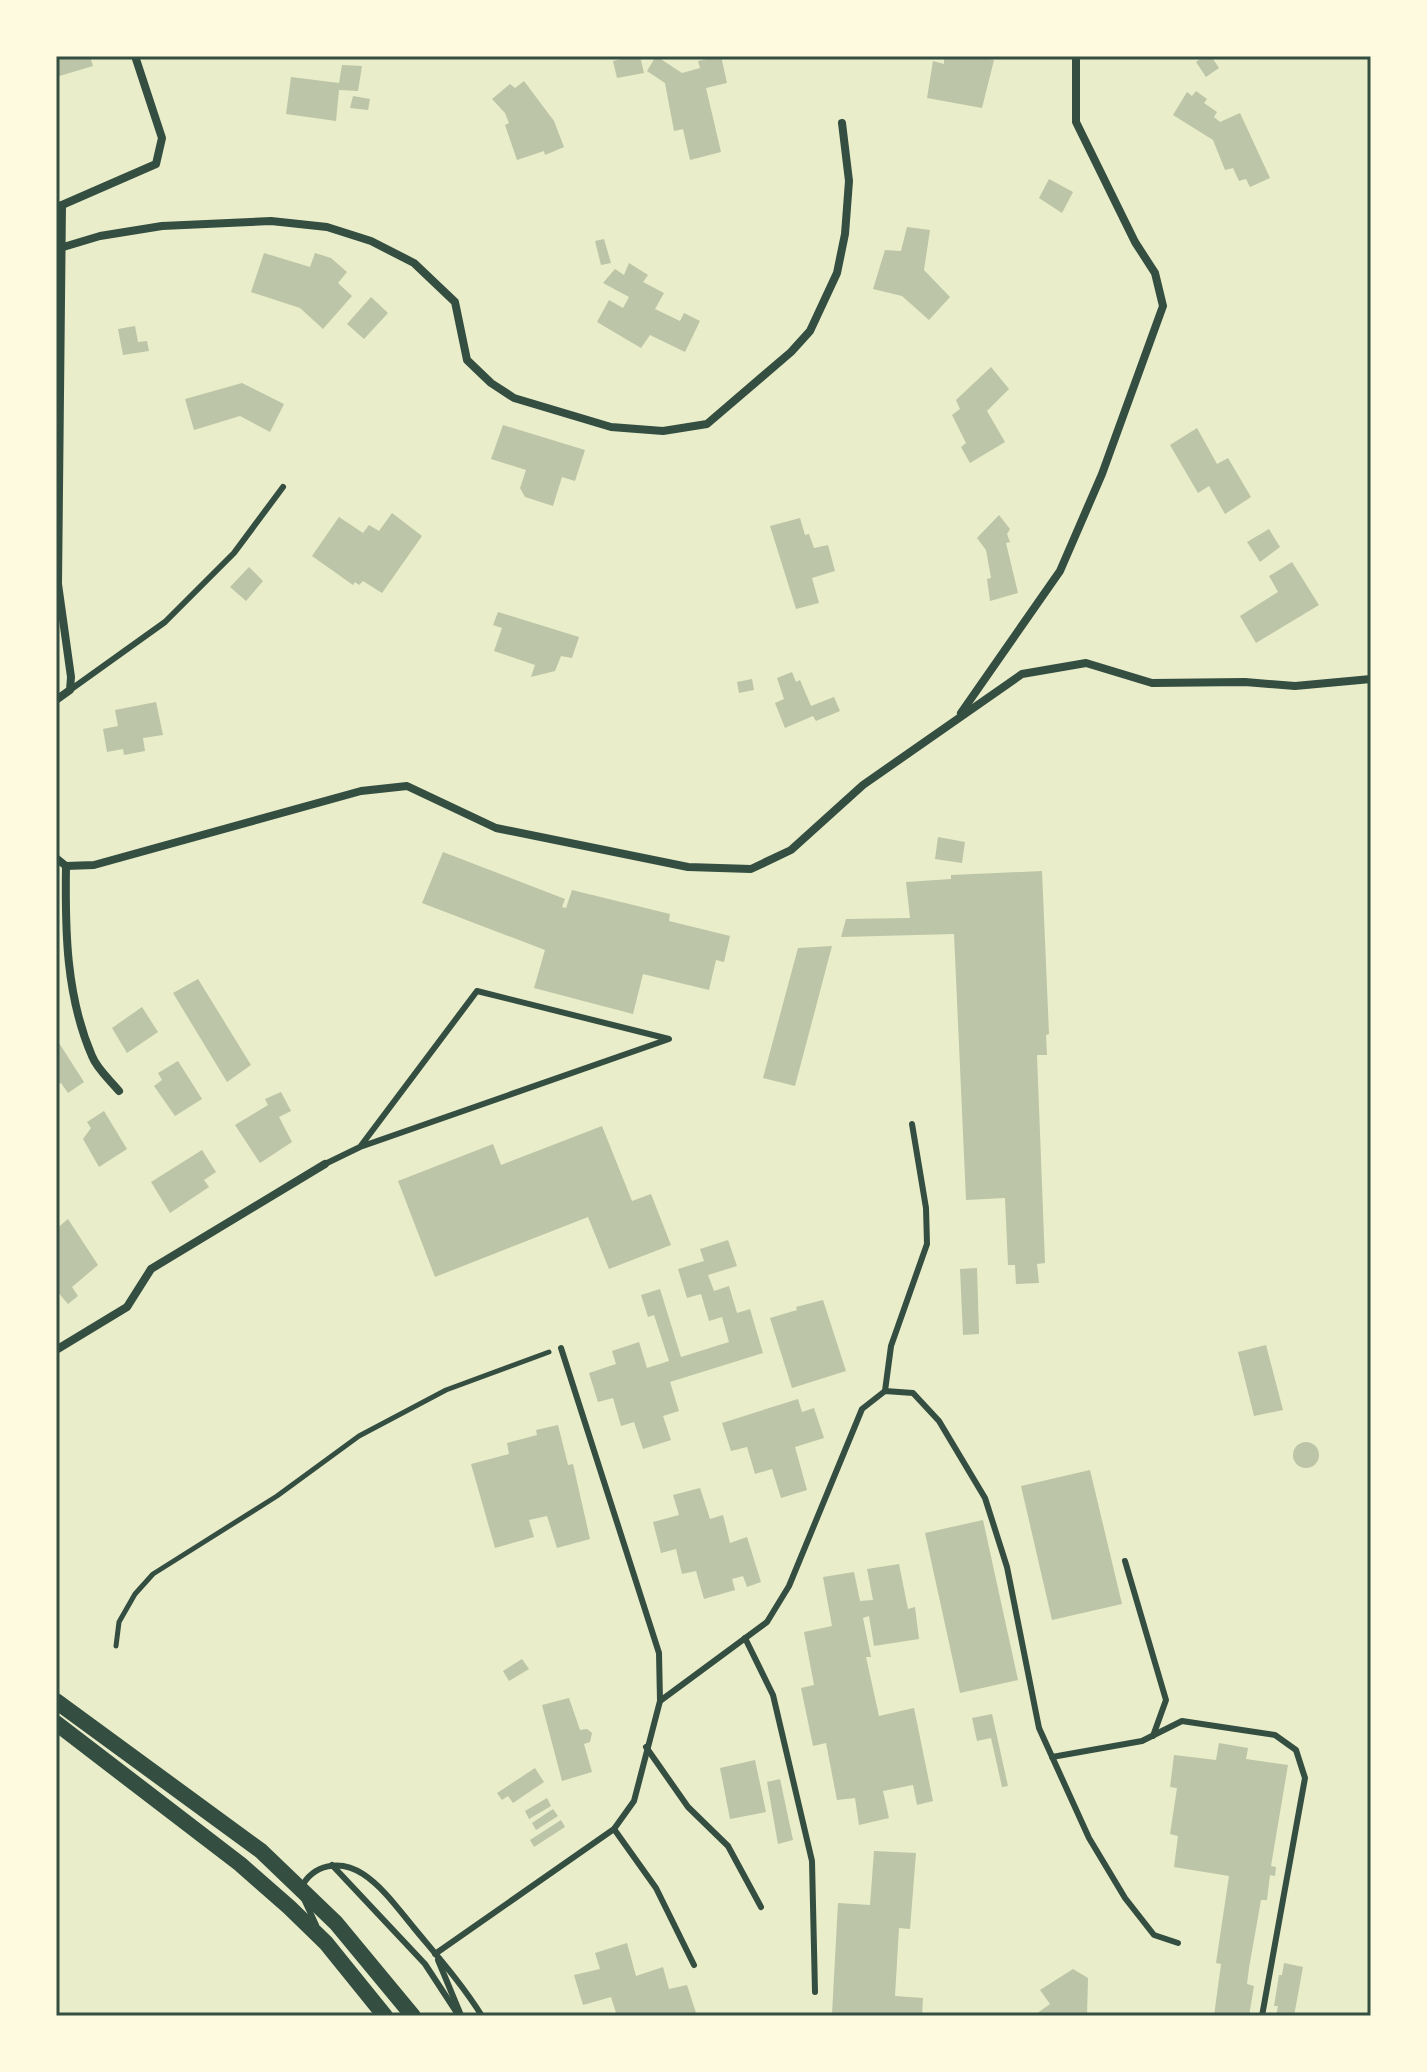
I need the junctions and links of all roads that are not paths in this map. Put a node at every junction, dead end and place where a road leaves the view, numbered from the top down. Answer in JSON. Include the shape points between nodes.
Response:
{"nodes":[{"id":1,"x":135,"y":56,"type":"edge"},
{"id":2,"x":1076,"y":56,"type":"edge"},
{"id":3,"x":842,"y":123,"type":"dead end"},
{"id":4,"x":59,"y":204,"type":"edge"},
{"id":5,"x":60,"y":248,"type":"junction"},
{"id":6,"x":283,"y":487,"type":"dead end"},
{"id":7,"x":1371,"y":679,"type":"edge"},
{"id":8,"x":70,"y":690,"type":"junction"},
{"id":9,"x":56,"y":700,"type":"edge"},
{"id":10,"x":956,"y":720,"type":"junction"},
{"id":11,"x":56,"y":858,"type":"edge"},
{"id":12,"x":66,"y":866,"type":"junction"},
{"id":13,"x":119,"y":1091,"type":"dead end"},
{"id":14,"x":912,"y":1124,"type":"dead end"},
{"id":15,"x":360,"y":1147,"type":"junction"},
{"id":16,"x":325,"y":1164,"type":"joint"},
{"id":17,"x":561,"y":1348,"type":"road end"},
{"id":18,"x":56,"y":1350,"type":"edge"},
{"id":19,"x":885,"y":1391,"type":"junction"},
{"id":20,"x":1125,"y":1561,"type":"dead end"},
{"id":21,"x":745,"y":1638,"type":"junction"},
{"id":22,"x":56,"y":1701,"type":"edge"},
{"id":23,"x":660,"y":1701,"type":"junction"},
{"id":24,"x":56,"y":1723,"type":"edge"},
{"id":25,"x":1153,"y":1736,"type":"junction"},
{"id":26,"x":646,"y":1747,"type":"junction"},
{"id":27,"x":1052,"y":1757,"type":"junction"},
{"id":28,"x":614,"y":1829,"type":"junction"},
{"id":29,"x":332,"y":1865,"type":"junction"},
{"id":30,"x":301,"y":1887,"type":"junction"},
{"id":31,"x":761,"y":1907,"type":"dead end"},
{"id":32,"x":326,"y":1943,"type":"junction"},
{"id":33,"x":1178,"y":1943,"type":"dead end"},
{"id":34,"x":435,"y":1954,"type":"junction"},
{"id":35,"x":694,"y":1965,"type":"dead end"},
{"id":36,"x":815,"y":1992,"type":"dead end"},
{"id":37,"x":385,"y":2016,"type":"edge"},
{"id":38,"x":413,"y":2016,"type":"edge"},
{"id":39,"x":460,"y":2016,"type":"edge"},
{"id":40,"x":482,"y":2016,"type":"edge"},
{"id":41,"x":1262,"y":2016,"type":"edge"}],
"edges":[{"from":1,"to":4,"type":"street","via":[[162,138],[156,164]]},
{"from":2,"to":10,"type":"street","via":[[1076,122],[1155,273],[1163,306],[1102,474],[1060,571]]},
{"from":3,"to":5,"type":"street","via":[[849,181],[837,273],[810,331],[707,424],[663,431],[611,427],[514,398],[467,360],[455,302],[414,263],[327,227],[271,221],[162,226]]},
{"from":4,"to":5,"type":"street"},
{"from":5,"to":8,"type":"street","via":[[58,584]]},
{"from":6,"to":8,"type":"lane","via":[[234,553],[176,611]]},
{"from":7,"to":10,"type":"street","via":[[1295,686],[1152,683],[1086,663],[1022,674]]},
{"from":8,"to":9,"type":"street"},
{"from":10,"to":12,"type":"street","via":[[863,785],[791,850],[751,869],[688,867],[496,828],[407,786],[361,791],[94,865]]},
{"from":11,"to":12,"type":"street"},
{"from":12,"to":13,"type":"street","via":[[65,937],[74,1000],[93,1059]]},
{"from":14,"to":19,"type":"lane","via":[[927,1244],[891,1346]]},
{"from":15,"to":15,"type":"lane","via":[[477,991],[669,1039],[493,1101]]},
{"from":15,"to":16,"type":"lane"},
{"from":16,"to":18,"type":"street","via":[[151,1269],[127,1307]]},
{"from":17,"to":23,"type":"lane","via":[[659,1653]]},
{"from":19,"to":21,"type":"lane","via":[[862,1409],[789,1586],[767,1622]]},
{"from":19,"to":27,"type":"lane","via":[[913,1393],[939,1421],[985,1498],[1007,1567],[1039,1728]]},
{"from":20,"to":25,"type":"lane","via":[[1166,1700]]},
{"from":21,"to":23,"type":"lane"},
{"from":21,"to":36,"type":"lane","via":[[773,1695],[812,1861]]},
{"from":22,"to":30,"type":"main road","via":[[261,1851]]},
{"from":23,"to":26,"type":"lane"},
{"from":24,"to":32,"type":"main road","via":[[240,1864]]},
{"from":25,"to":27,"type":"lane"},
{"from":25,"to":41,"type":"lane","via":[[1182,1721],[1275,1735],[1296,1750],[1305,1778]]},
{"from":26,"to":28,"type":"lane","via":[[634,1801]]},
{"from":26,"to":31,"type":"lane","via":[[688,1807],[728,1846]]},
{"from":27,"to":33,"type":"lane","via":[[1089,1838],[1125,1898],[1154,1935]]},
{"from":28,"to":34,"type":"lane"},
{"from":28,"to":35,"type":"lane","via":[[656,1888]]},
{"from":29,"to":30,"type":"lane","via":[[315,1869]]},
{"from":29,"to":34,"type":"lane","via":[[371,1880]]},
{"from":29,"to":39,"type":"lane","via":[[425,1964]]},
{"from":30,"to":32,"type":"lane"},
{"from":30,"to":38,"type":"main road"},
{"from":32,"to":37,"type":"main road"},
{"from":34,"to":39,"type":"lane"},
{"from":34,"to":40,"type":"lane"}]}
